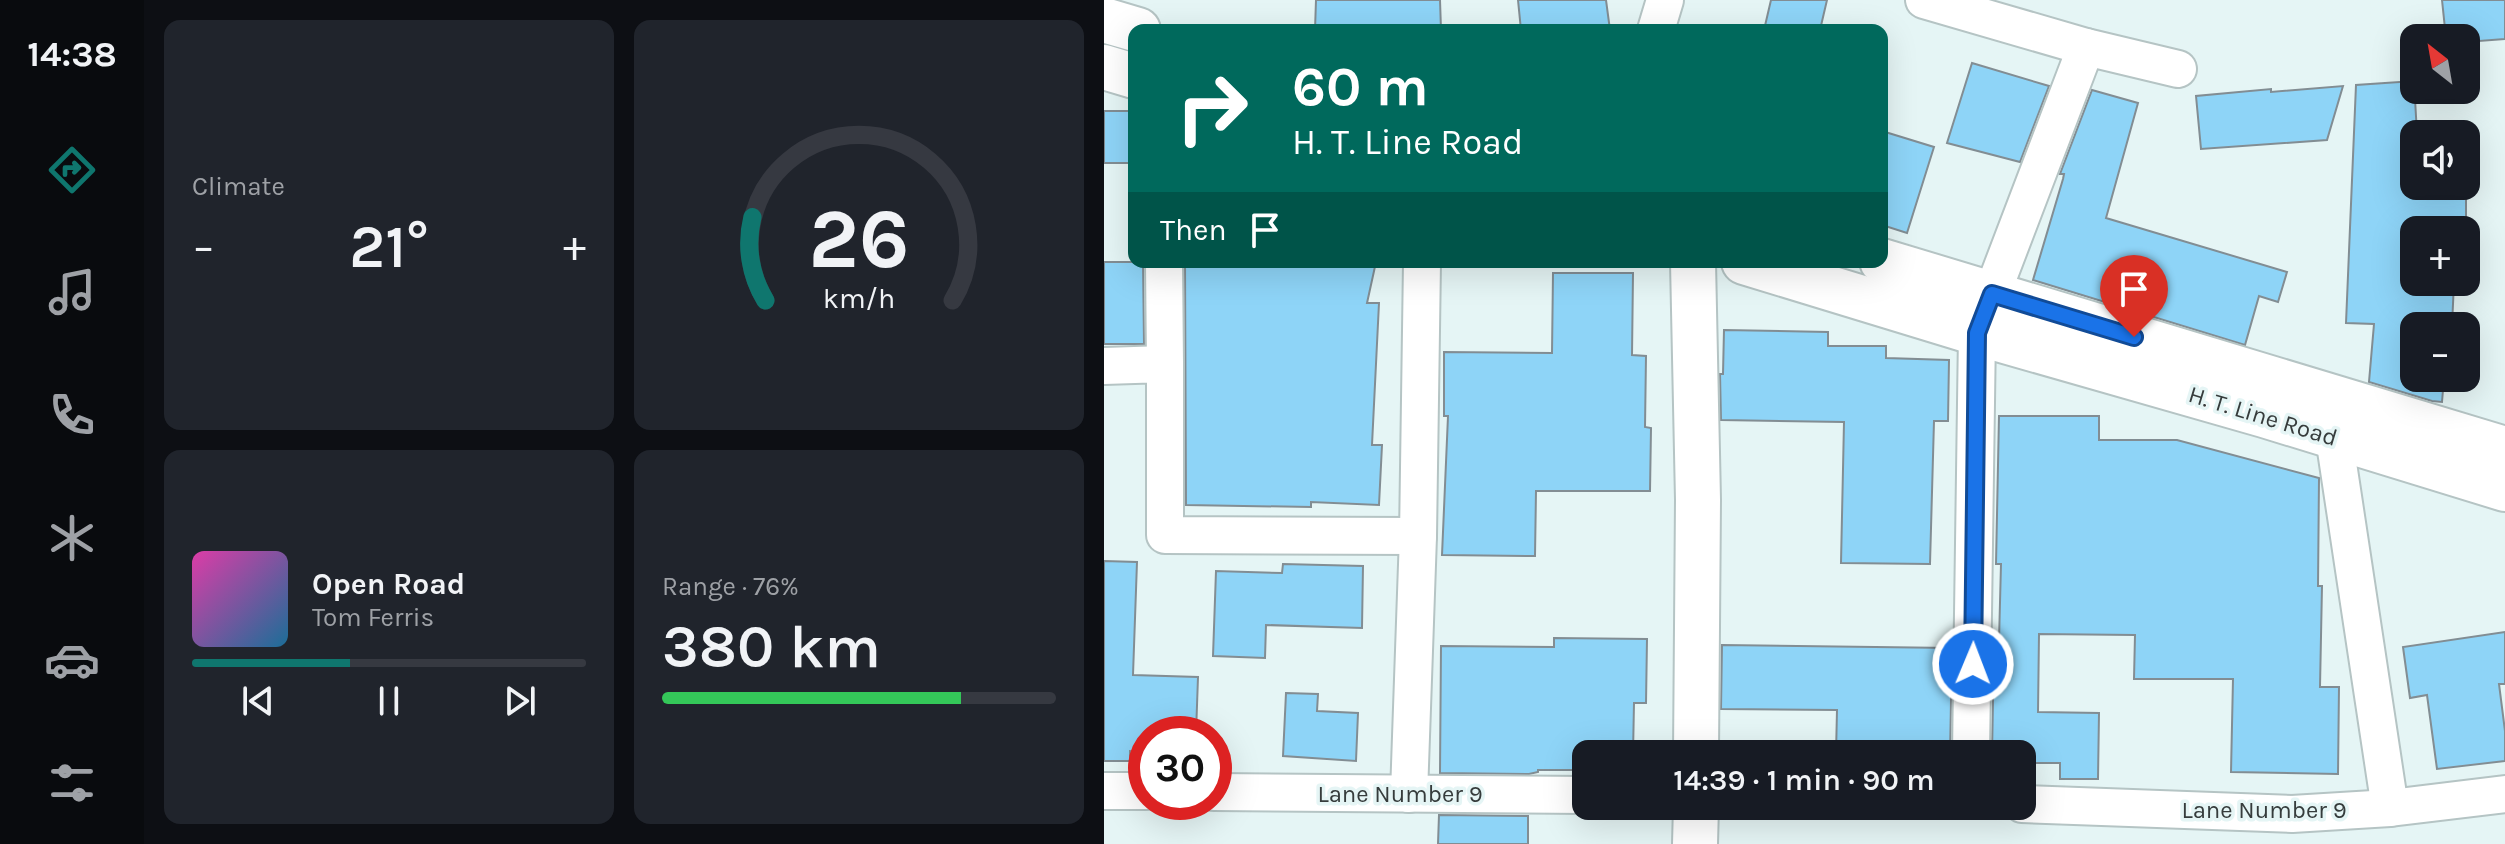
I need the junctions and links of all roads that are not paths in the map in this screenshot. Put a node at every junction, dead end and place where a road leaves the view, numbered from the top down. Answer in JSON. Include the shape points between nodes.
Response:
{"nodes":[{"id":1,"x":1665,"y":0,"type":"edge"},
{"id":2,"x":1924,"y":0,"type":"edge"},
{"id":3,"x":1123,"y":19,"type":"edge"},
{"id":4,"x":1658,"y":24,"type":"edge"},
{"id":5,"x":2086,"y":47,"type":"junction"},
{"id":6,"x":2178,"y":69,"type":"dead end"},
{"id":7,"x":1116,"y":71,"type":"edge"},
{"id":8,"x":1888,"y":264,"type":"edge"},
{"id":9,"x":1164,"y":268,"type":"edge"},
{"id":10,"x":1422,"y":268,"type":"edge"},
{"id":11,"x":1693,"y":268,"type":"edge"},
{"id":12,"x":1772,"y":268,"type":"edge"},
{"id":13,"x":1985,"y":314,"type":"junction"},
{"id":14,"x":1165,"y":364,"type":"junction"},
{"id":15,"x":1104,"y":366,"type":"edge"},
{"id":16,"x":2333,"y":417,"type":"junction"},
{"id":17,"x":2505,"y":449,"type":"edge"},
{"id":18,"x":2505,"y":489,"type":"edge"},
{"id":19,"x":1418,"y":536,"type":"junction"},
{"id":20,"x":1696,"y":740,"type":"edge"},
{"id":21,"x":1971,"y":740,"type":"edge"},
{"id":22,"x":1107,"y":790,"type":"edge"},
{"id":23,"x":1128,"y":791,"type":"edge"},
{"id":24,"x":1232,"y":792,"type":"edge"},
{"id":25,"x":1409,"y":794,"type":"junction"},
{"id":26,"x":2505,"y":794,"type":"edge"},
{"id":27,"x":1572,"y":795,"type":"edge"},
{"id":28,"x":2036,"y":805,"type":"edge"},
{"id":29,"x":2390,"y":808,"type":"junction"},
{"id":30,"x":1696,"y":820,"type":"edge"},
{"id":31,"x":1695,"y":844,"type":"edge"}],
"edges":[{"from":1,"to":4,"type":"street"},
{"from":2,"to":5,"type":"street"},
{"from":3,"to":7,"type":"street"},
{"from":5,"to":6,"type":"street"},
{"from":5,"to":13,"type":"street"},
{"from":8,"to":13,"type":"street","name":"H. T. Line Road"},
{"from":9,"to":14,"type":"street"},
{"from":10,"to":19,"type":"street"},
{"from":11,"to":20,"type":"street"},
{"from":12,"to":13,"type":"street","name":"H. T. Line Road"},
{"from":13,"to":16,"type":"street","name":"H. T. Line Road"},
{"from":13,"to":21,"type":"street"},
{"from":14,"to":15,"type":"street"},
{"from":14,"to":19,"type":"street","via":[[1165,535]]},
{"from":16,"to":17,"type":"street","name":"H. T. Line Road"},
{"from":16,"to":18,"type":"street","name":"H. T. Line Road"},
{"from":16,"to":29,"type":"street"},
{"from":19,"to":25,"type":"street"},
{"from":22,"to":23,"type":"street"},
{"from":24,"to":25,"type":"street","name":"Lane Number 9"},
{"from":25,"to":27,"type":"street","name":"Lane Number 9"},
{"from":26,"to":29,"type":"street","name":"Lane Number 9"},
{"from":28,"to":29,"type":"street","name":"Lane Number 9","via":[[2292,814]]},
{"from":30,"to":31,"type":"street"}]}
